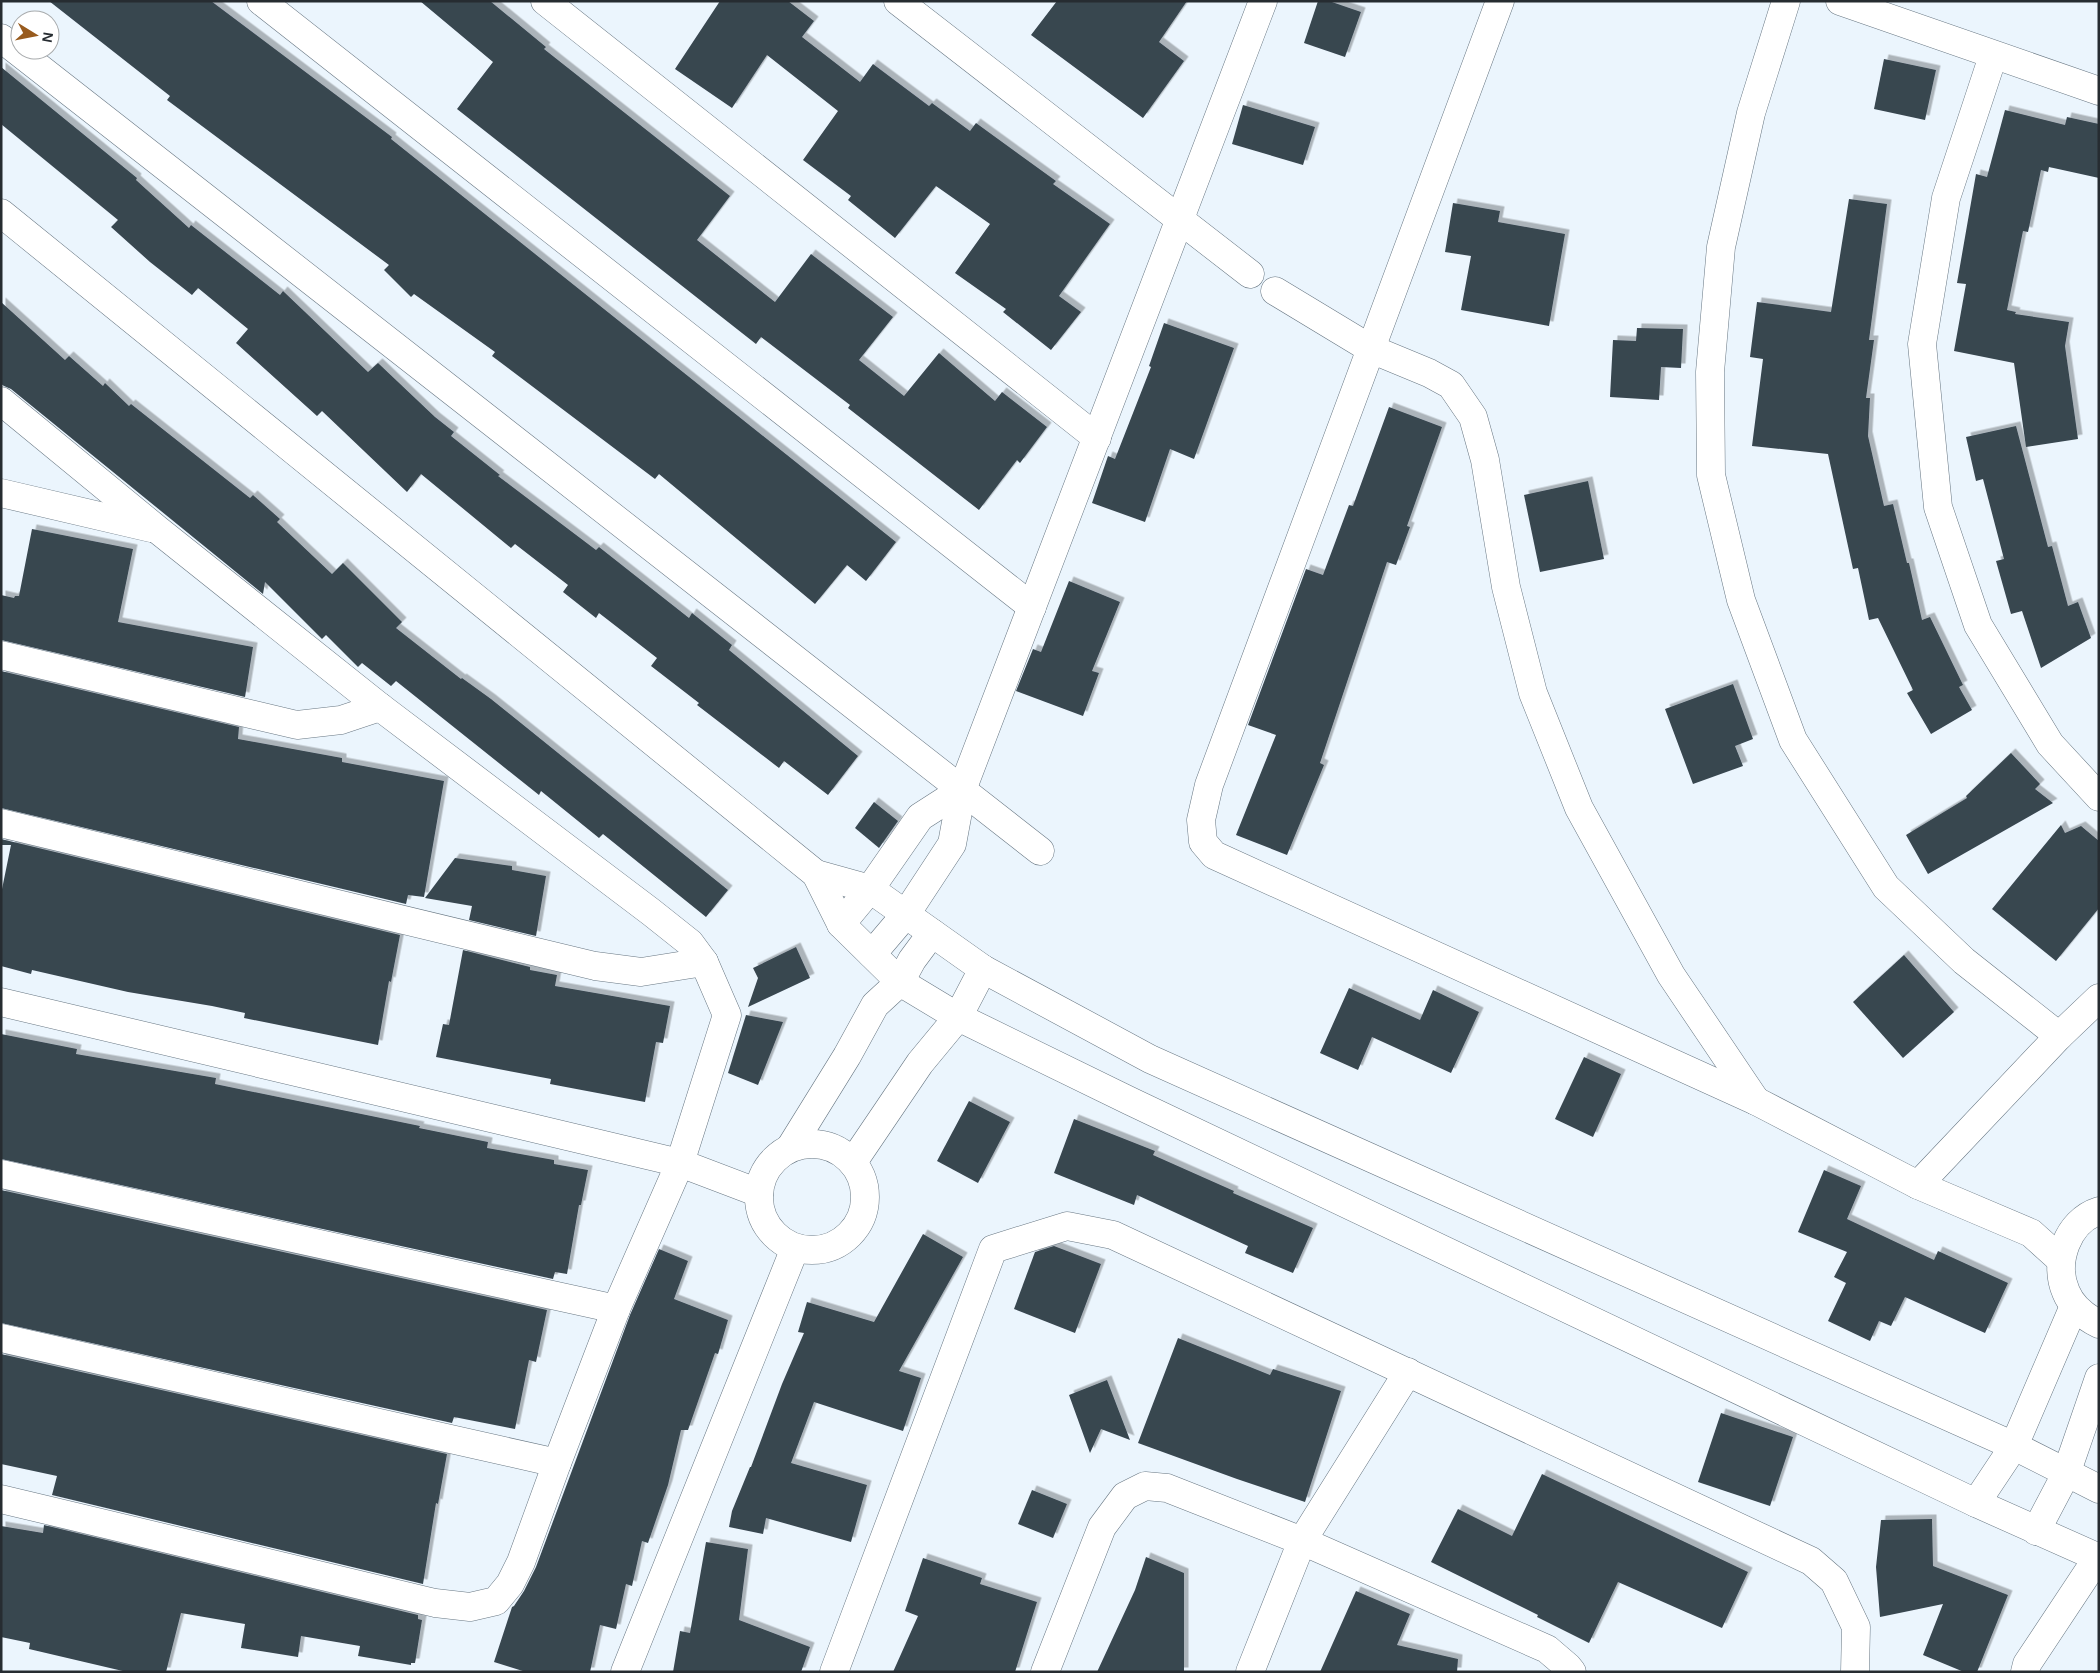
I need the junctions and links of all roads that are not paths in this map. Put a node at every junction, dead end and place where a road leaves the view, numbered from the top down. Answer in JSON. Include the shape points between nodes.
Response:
{"nodes":[{"id":1,"x":261,"y":1,"type":"edge"},
{"id":2,"x":544,"y":1,"type":"edge"},
{"id":3,"x":898,"y":1,"type":"edge"},
{"id":4,"x":1500,"y":1,"type":"edge"},
{"id":5,"x":1786,"y":1,"type":"edge"},
{"id":6,"x":1840,"y":1,"type":"edge"},
{"id":7,"x":1253,"y":6,"type":"edge"},
{"id":8,"x":1,"y":38,"type":"edge"},
{"id":9,"x":1993,"y":56,"type":"junction"},
{"id":10,"x":2099,"y":91,"type":"edge"},
{"id":11,"x":1,"y":214,"type":"edge"},
{"id":12,"x":1180,"y":220,"type":"junction"},
{"id":13,"x":1250,"y":274,"type":"dead end"},
{"id":14,"x":1275,"y":291,"type":"dead end"},
{"id":15,"x":1370,"y":349,"type":"junction"},
{"id":16,"x":1,"y":401,"type":"edge"},
{"id":17,"x":1097,"y":438,"type":"junction"},
{"id":18,"x":1,"y":492,"type":"edge"},
{"id":19,"x":158,"y":530,"type":"junction"},
{"id":20,"x":1032,"y":607,"type":"junction"},
{"id":21,"x":1,"y":655,"type":"edge"},
{"id":22,"x":380,"y":706,"type":"junction"},
{"id":23,"x":962,"y":790,"type":"junction"},
{"id":24,"x":2099,"y":797,"type":"edge"},
{"id":25,"x":1,"y":823,"type":"edge"},
{"id":26,"x":1040,"y":851,"type":"dead end"},
{"id":27,"x":816,"y":874,"type":"junction"},
{"id":28,"x":870,"y":889,"type":"junction"},
{"id":29,"x":906,"y":914,"type":"junction"},
{"id":30,"x":842,"y":924,"type":"junction"},
{"id":31,"x":932,"y":933,"type":"junction"},
{"id":32,"x":872,"y":954,"type":"junction"},
{"id":33,"x":704,"y":962,"type":"junction"},
{"id":34,"x":983,"y":969,"type":"junction"},
{"id":35,"x":900,"y":982,"type":"junction"},
{"id":36,"x":2099,"y":998,"type":"edge"},
{"id":37,"x":1,"y":1002,"type":"edge"},
{"id":38,"x":958,"y":1018,"type":"junction"},
{"id":39,"x":2059,"y":1036,"type":"junction"},
{"id":40,"x":1756,"y":1101,"type":"junction"},
{"id":41,"x":790,"y":1148,"type":"junction"},
{"id":42,"x":853,"y":1162,"type":"junction"},
{"id":43,"x":680,"y":1163,"type":"junction"},
{"id":44,"x":1,"y":1174,"type":"edge"},
{"id":45,"x":1918,"y":1186,"type":"junction"},
{"id":46,"x":759,"y":1193,"type":"junction"},
{"id":47,"x":2099,"y":1211,"type":"edge"},
{"id":48,"x":795,"y":1248,"type":"junction"},
{"id":49,"x":2061,"y":1260,"type":"junction"},
{"id":50,"x":2074,"y":1306,"type":"junction"},
{"id":51,"x":616,"y":1309,"type":"junction"},
{"id":52,"x":2099,"y":1324,"type":"edge"},
{"id":53,"x":1,"y":1338,"type":"edge"},
{"id":54,"x":1408,"y":1372,"type":"junction"},
{"id":55,"x":2099,"y":1378,"type":"edge"},
{"id":56,"x":2014,"y":1446,"type":"junction"},
{"id":57,"x":557,"y":1463,"type":"junction"},
{"id":58,"x":2066,"y":1474,"type":"junction"},
{"id":59,"x":2099,"y":1489,"type":"edge"},
{"id":60,"x":1,"y":1499,"type":"edge"},
{"id":61,"x":1976,"y":1503,"type":"junction"},
{"id":62,"x":2036,"y":1531,"type":"junction"},
{"id":63,"x":1302,"y":1542,"type":"junction"},
{"id":64,"x":2098,"y":1558,"type":"edge"},
{"id":65,"x":2032,"y":1669,"type":"edge"},
{"id":66,"x":625,"y":1672,"type":"edge"},
{"id":67,"x":834,"y":1672,"type":"edge"},
{"id":68,"x":1044,"y":1672,"type":"edge"},
{"id":69,"x":1250,"y":1672,"type":"edge"},
{"id":70,"x":1572,"y":1672,"type":"edge"},
{"id":71,"x":1855,"y":1672,"type":"edge"}],
"edges":[{"from":1,"to":20,"type":"street"},
{"from":2,"to":17,"type":"street"},
{"from":3,"to":12,"type":"street"},
{"from":4,"to":15,"type":"street"},
{"from":5,"to":39,"type":"street","via":[[1750,113],[1720,247],[1710,372],[1711,475],[1741,600],[1793,740],[1886,887],[1964,961]]},
{"from":6,"to":9,"type":"street"},
{"from":7,"to":12,"type":"street"},
{"from":8,"to":23,"type":"street"},
{"from":9,"to":10,"type":"street"},
{"from":9,"to":24,"type":"street","via":[[1946,198],[1922,344],[1938,507],[1978,625],[2050,744]]},
{"from":11,"to":27,"type":"street"},
{"from":12,"to":13,"type":"street"},
{"from":12,"to":17,"type":"street"},
{"from":14,"to":15,"type":"street"},
{"from":15,"to":40,"type":"street","via":[[1451,385],[1473,417],[1485,460],[1506,587],[1533,693],[1579,808],[1671,975]]},
{"from":15,"to":40,"type":"street","via":[[1209,785],[1201,820],[1203,842],[1214,855]]},
{"from":16,"to":19,"type":"street"},
{"from":17,"to":20,"type":"street"},
{"from":18,"to":19,"type":"street"},
{"from":19,"to":22,"type":"street"},
{"from":20,"to":23,"type":"street"},
{"from":21,"to":22,"type":"street","via":[[297,726],[341,720]]},
{"from":22,"to":33,"type":"street","via":[[651,912],[690,943]]},
{"from":23,"to":26,"type":"street"},
{"from":23,"to":28,"type":"street","via":[[920,817]]},
{"from":23,"to":29,"type":"street","via":[[952,844]]},
{"from":25,"to":33,"type":"street","via":[[595,966],[640,972]]},
{"from":27,"to":28,"type":"street"},
{"from":27,"to":30,"type":"street"},
{"from":28,"to":29,"type":"street"},
{"from":28,"to":30,"type":"street"},
{"from":29,"to":31,"type":"street"},
{"from":29,"to":32,"type":"street"},
{"from":30,"to":32,"type":"street"},
{"from":31,"to":34,"type":"street"},
{"from":31,"to":35,"type":"street"},
{"from":32,"to":35,"type":"street"},
{"from":33,"to":43,"type":"street","via":[[727,1015]]},
{"from":34,"to":38,"type":"street"},
{"from":34,"to":56,"type":"street","via":[[1150,1059]]},
{"from":35,"to":38,"type":"street"},
{"from":35,"to":41,"type":"street","via":[[875,1005]]},
{"from":36,"to":39,"type":"street"},
{"from":37,"to":43,"type":"street"},
{"from":38,"to":42,"type":"street","via":[[920,1063]]},
{"from":38,"to":61,"type":"street"},
{"from":39,"to":45,"type":"street"},
{"from":40,"to":45,"type":"street"},
{"from":41,"to":42,"type":"street","via":[[808,1143],[825,1145],[840,1151]]},
{"from":41,"to":46,"type":"street","via":[[775,1159],[764,1175]]},
{"from":42,"to":48,"type":"street","via":[[866,1193],[857,1227],[845,1240],[829,1248],[812,1251]]},
{"from":43,"to":46,"type":"street"},
{"from":43,"to":51,"type":"street"},
{"from":44,"to":51,"type":"street"},
{"from":45,"to":49,"type":"street","via":[[2031,1233]]},
{"from":46,"to":48,"type":"street","via":[[760,1210],[767,1226],[779,1240]]},
{"from":47,"to":49,"type":"street","via":[[2078,1225],[2066,1241]]},
{"from":48,"to":66,"type":"street"},
{"from":49,"to":50,"type":"street","via":[[2061,1277]]},
{"from":50,"to":52,"type":"street"},
{"from":50,"to":56,"type":"street"},
{"from":51,"to":57,"type":"street"},
{"from":53,"to":57,"type":"street"},
{"from":54,"to":63,"type":"street"},
{"from":54,"to":67,"type":"street","via":[[1113,1235],[1067,1226],[993,1249]]},
{"from":54,"to":71,"type":"street","via":[[1810,1560],[1834,1581],[1856,1627]]},
{"from":55,"to":58,"type":"street"},
{"from":56,"to":58,"type":"street"},
{"from":56,"to":61,"type":"street"},
{"from":57,"to":60,"type":"street","via":[[510,1584],[496,1601],[470,1607],[435,1603]]},
{"from":58,"to":59,"type":"street"},
{"from":58,"to":62,"type":"street"},
{"from":61,"to":62,"type":"street"},
{"from":62,"to":64,"type":"street"},
{"from":63,"to":68,"type":"street","via":[[1167,1488],[1145,1486],[1125,1496],[1102,1527]]},
{"from":63,"to":69,"type":"street"},
{"from":63,"to":70,"type":"street","via":[[1547,1649]]},
{"from":64,"to":65,"type":"street"}]}
